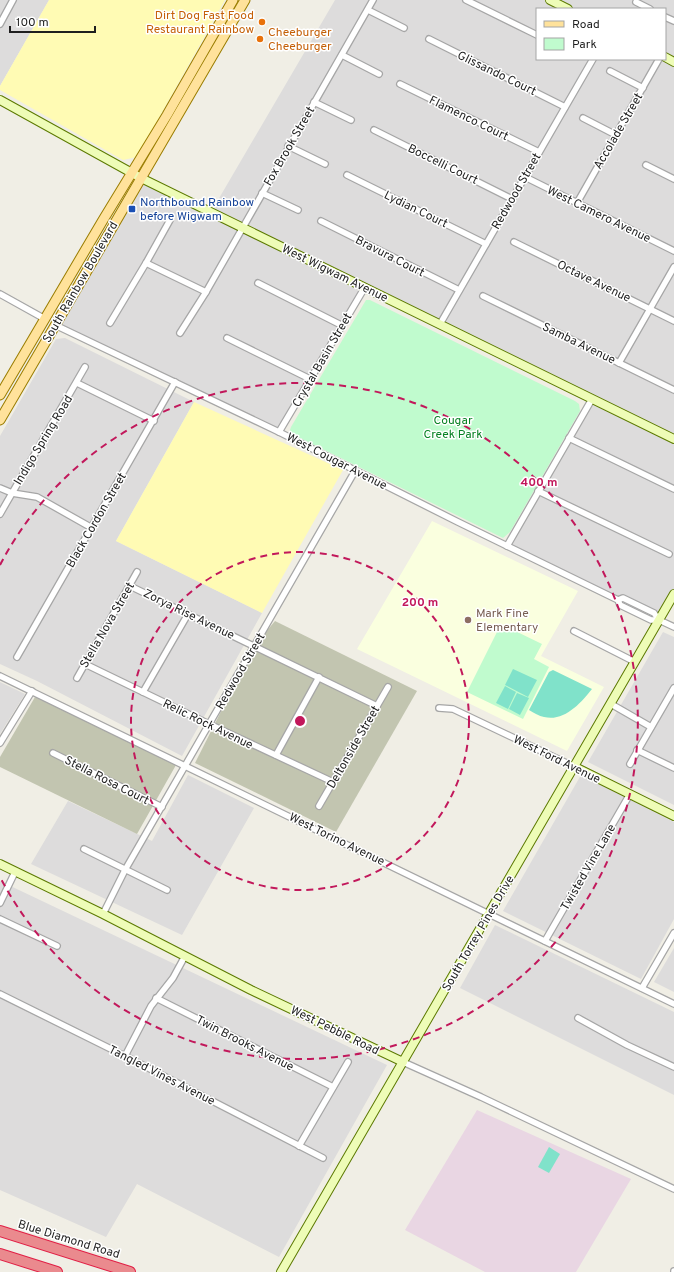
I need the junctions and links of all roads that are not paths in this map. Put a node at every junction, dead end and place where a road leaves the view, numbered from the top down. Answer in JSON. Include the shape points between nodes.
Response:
{"nodes":[{"id":1,"x":13,"y":0,"type":"edge"},
{"id":2,"x":233,"y":0,"type":"edge"},
{"id":3,"x":237,"y":0,"type":"edge"},
{"id":4,"x":245,"y":0,"type":"edge"},
{"id":5,"x":373,"y":0,"type":"edge"},
{"id":6,"x":466,"y":0,"type":"edge"},
{"id":7,"x":550,"y":0,"type":"edge"},
{"id":8,"x":636,"y":2,"type":"dead end"},
{"id":9,"x":566,"y":8,"type":"edge"},
{"id":10,"x":648,"y":8,"type":"edge"},
{"id":11,"x":368,"y":10,"type":"junction"},
{"id":12,"x":0,"y":24,"type":"edge"},
{"id":13,"x":229,"y":27,"type":"junction"},
{"id":14,"x":404,"y":28,"type":"dead end"},
{"id":15,"x":215,"y":31,"type":"junction"},
{"id":16,"x":536,"y":35,"type":"edge"},
{"id":17,"x":428,"y":39,"type":"dead end"},
{"id":18,"x":342,"y":55,"type":"junction"},
{"id":19,"x":659,"y":60,"type":"edge"},
{"id":20,"x":592,"y":61,"type":"edge"},
{"id":21,"x":610,"y":71,"type":"dead end"},
{"id":22,"x":379,"y":74,"type":"dead end"},
{"id":23,"x":200,"y":76,"type":"junction"},
{"id":24,"x":400,"y":84,"type":"dead end"},
{"id":25,"x":643,"y":88,"type":"junction"},
{"id":26,"x":0,"y":100,"type":"edge"},
{"id":27,"x":314,"y":102,"type":"junction"},
{"id":28,"x":565,"y":107,"type":"junction"},
{"id":29,"x":583,"y":118,"type":"dead end"},
{"id":30,"x":351,"y":120,"type":"dead end"},
{"id":31,"x":374,"y":130,"type":"dead end"},
{"id":32,"x":616,"y":135,"type":"junction"},
{"id":33,"x":288,"y":146,"type":"junction"},
{"id":34,"x":539,"y":152,"type":"junction"},
{"id":35,"x":325,"y":164,"type":"dead end"},
{"id":36,"x":646,"y":165,"type":"dead end"},
{"id":37,"x":137,"y":175,"type":"junction"},
{"id":38,"x":347,"y":175,"type":"dead end"},
{"id":39,"x":525,"y":177,"type":"junction"},
{"id":40,"x":674,"y":179,"type":"edge"},
{"id":41,"x":262,"y":193,"type":"junction"},
{"id":42,"x":512,"y":199,"type":"junction"},
{"id":43,"x":577,"y":203,"type":"junction"},
{"id":44,"x":298,"y":210,"type":"dead end"},
{"id":45,"x":170,"y":220,"type":"dead end"},
{"id":46,"x":321,"y":221,"type":"dead end"},
{"id":47,"x":242,"y":227,"type":"junction"},
{"id":48,"x":514,"y":242,"type":"dead end"},
{"id":49,"x":486,"y":244,"type":"junction"},
{"id":50,"x":674,"y":250,"type":"edge"},
{"id":51,"x":146,"y":263,"type":"junction"},
{"id":52,"x":674,"y":267,"type":"edge"},
{"id":53,"x":71,"y":275,"type":"junction"},
{"id":54,"x":258,"y":283,"type":"dead end"},
{"id":55,"x":364,"y":287,"type":"junction"},
{"id":56,"x":459,"y":290,"type":"junction"},
{"id":57,"x":206,"y":292,"type":"junction"},
{"id":58,"x":0,"y":294,"type":"edge"},
{"id":59,"x":483,"y":296,"type":"dead end"},
{"id":60,"x":650,"y":309,"type":"junction"},
{"id":61,"x":45,"y":320,"type":"junction"},
{"id":62,"x":674,"y":321,"type":"edge"},
{"id":63,"x":110,"y":323,"type":"dead end"},
{"id":64,"x":440,"y":324,"type":"junction"},
{"id":65,"x":55,"y":325,"type":"junction"},
{"id":66,"x":342,"y":325,"type":"junction"},
{"id":67,"x":180,"y":333,"type":"dead end"},
{"id":68,"x":227,"y":338,"type":"dead end"},
{"id":69,"x":619,"y":363,"type":"junction"},
{"id":70,"x":85,"y":367,"type":"dead end"},
{"id":71,"x":28,"y":372,"type":"junction"},
{"id":72,"x":310,"y":379,"type":"junction"},
{"id":73,"x":175,"y":382,"type":"junction"},
{"id":74,"x":77,"y":383,"type":"junction"},
{"id":75,"x":674,"y":390,"type":"edge"},
{"id":76,"x":0,"y":395,"type":"edge"},
{"id":77,"x":592,"y":399,"type":"junction"},
{"id":78,"x":0,"y":420,"type":"edge"},
{"id":79,"x":154,"y":422,"type":"junction"},
{"id":80,"x":279,"y":432,"type":"junction"},
{"id":81,"x":569,"y":438,"type":"junction"},
{"id":82,"x":674,"y":439,"type":"edge"},
{"id":83,"x":355,"y":471,"type":"junction"},
{"id":84,"x":0,"y":488,"type":"edge"},
{"id":85,"x":674,"y":489,"type":"edge"},
{"id":86,"x":538,"y":491,"type":"junction"},
{"id":87,"x":12,"y":493,"type":"junction"},
{"id":88,"x":0,"y":514,"type":"edge"},
{"id":89,"x":92,"y":528,"type":"junction"},
{"id":90,"x":506,"y":546,"type":"junction"},
{"id":91,"x":669,"y":554,"type":"dead end"},
{"id":92,"x":137,"y":572,"type":"dead end"},
{"id":93,"x":130,"y":586,"type":"junction"},
{"id":94,"x":674,"y":594,"type":"edge"},
{"id":95,"x":188,"y":614,"type":"junction"},
{"id":96,"x":659,"y":620,"type":"junction"},
{"id":97,"x":674,"y":627,"type":"edge"},
{"id":98,"x":574,"y":631,"type":"dead end"},
{"id":99,"x":254,"y":646,"type":"junction"},
{"id":100,"x":17,"y":657,"type":"dead end"},
{"id":101,"x":635,"y":662,"type":"junction"},
{"id":102,"x":85,"y":664,"type":"junction"},
{"id":103,"x":0,"y":676,"type":"edge"},
{"id":104,"x":319,"y":676,"type":"junction"},
{"id":105,"x":77,"y":678,"type":"dead end"},
{"id":106,"x":388,"y":687,"type":"dead end"},
{"id":107,"x":674,"y":688,"type":"edge"},
{"id":108,"x":32,"y":691,"type":"junction"},
{"id":109,"x":143,"y":692,"type":"junction"},
{"id":110,"x":672,"y":695,"type":"edge"},
{"id":111,"x":611,"y":704,"type":"junction"},
{"id":112,"x":377,"y":706,"type":"junction"},
{"id":113,"x":439,"y":708,"type":"dead end"},
{"id":114,"x":209,"y":724,"type":"junction"},
{"id":115,"x":651,"y":727,"type":"junction"},
{"id":116,"x":0,"y":744,"type":"edge"},
{"id":117,"x":637,"y":750,"type":"junction"},
{"id":118,"x":53,"y":753,"type":"dead end"},
{"id":119,"x":276,"y":755,"type":"junction"},
{"id":120,"x":630,"y":764,"type":"dead end"},
{"id":121,"x":186,"y":765,"type":"junction"},
{"id":122,"x":575,"y":767,"type":"junction"},
{"id":123,"x":674,"y":768,"type":"edge"},
{"id":124,"x":333,"y":782,"type":"junction"},
{"id":125,"x":630,"y":794,"type":"junction"},
{"id":126,"x":319,"y":806,"type":"dead end"},
{"id":127,"x":162,"y":807,"type":"junction"},
{"id":128,"x":674,"y":816,"type":"edge"},
{"id":129,"x":84,"y":849,"type":"dead end"},
{"id":130,"x":0,"y":864,"type":"edge"},
{"id":131,"x":125,"y":870,"type":"junction"},
{"id":132,"x":16,"y":872,"type":"junction"},
{"id":133,"x":167,"y":890,"type":"dead end"},
{"id":134,"x":0,"y":903,"type":"edge"},
{"id":135,"x":489,"y":913,"type":"junction"},
{"id":136,"x":103,"y":914,"type":"junction"},
{"id":137,"x":0,"y":919,"type":"edge"},
{"id":138,"x":674,"y":933,"type":"edge"},
{"id":139,"x":545,"y":941,"type":"junction"},
{"id":140,"x":57,"y":946,"type":"dead end"},
{"id":141,"x":185,"y":956,"type":"junction"},
{"id":142,"x":642,"y":988,"type":"junction"},
{"id":143,"x":0,"y":994,"type":"edge"},
{"id":144,"x":156,"y":998,"type":"junction"},
{"id":145,"x":674,"y":1004,"type":"edge"},
{"id":146,"x":578,"y":1018,"type":"dead end"},
{"id":147,"x":125,"y":1056,"type":"junction"},
{"id":148,"x":348,"y":1062,"type":"dead end"},
{"id":149,"x":403,"y":1062,"type":"junction"},
{"id":150,"x":674,"y":1067,"type":"edge"},
{"id":151,"x":333,"y":1087,"type":"junction"},
{"id":152,"x":299,"y":1146,"type":"junction"},
{"id":153,"x":323,"y":1158,"type":"dead end"},
{"id":154,"x":674,"y":1189,"type":"edge"},
{"id":155,"x":0,"y":1231,"type":"edge"},
{"id":156,"x":0,"y":1254,"type":"edge"},
{"id":157,"x":57,"y":1272,"type":"edge"},
{"id":158,"x":130,"y":1272,"type":"edge"},
{"id":159,"x":281,"y":1272,"type":"edge"}],
"edges":[{"from":1,"to":12,"type":"street"},
{"from":2,"to":15,"type":"main road","name":"South Rainbow Boulevard"},
{"from":3,"to":13,"type":"main road","via":[[228,18]]},
{"from":4,"to":13,"type":"main road","name":"South Rainbow Boulevard"},
{"from":5,"to":11,"type":"street","name":"Fox Brook Street"},
{"from":6,"to":16,"type":"street"},
{"from":7,"to":9,"type":"street"},
{"from":8,"to":10,"type":"street"},
{"from":11,"to":14,"type":"street"},
{"from":11,"to":18,"type":"street","name":"Fox Brook Street"},
{"from":13,"to":23,"type":"main road","name":"South Rainbow Boulevard"},
{"from":15,"to":23,"type":"main road","via":[[216,37],[206,55]]},
{"from":15,"to":37,"type":"main road","name":"South Rainbow Boulevard"},
{"from":17,"to":28,"type":"street","name":"Glissando Court"},
{"from":18,"to":22,"type":"street"},
{"from":18,"to":27,"type":"street","name":"Fox Brook Street"},
{"from":19,"to":25,"type":"street","name":"Accolade Street"},
{"from":20,"to":28,"type":"street","name":"Redwood Street"},
{"from":21,"to":25,"type":"street"},
{"from":23,"to":37,"type":"main road","name":"South Rainbow Boulevard"},
{"from":24,"to":34,"type":"street","name":"Flamenco Court"},
{"from":25,"to":32,"type":"street","name":"Accolade Street"},
{"from":26,"to":37,"type":"street","name":"West Wigwam Avenue"},
{"from":27,"to":30,"type":"street"},
{"from":27,"to":33,"type":"street","name":"Fox Brook Street"},
{"from":28,"to":34,"type":"street","name":"Redwood Street"},
{"from":29,"to":32,"type":"street"},
{"from":31,"to":42,"type":"street","name":"Boccelli Court"},
{"from":32,"to":43,"type":"street","name":"Accolade Street"},
{"from":33,"to":35,"type":"street"},
{"from":33,"to":41,"type":"street","name":"Fox Brook Street"},
{"from":34,"to":39,"type":"street","name":"Redwood Street"},
{"from":36,"to":40,"type":"street"},
{"from":37,"to":47,"type":"street","name":"West Wigwam Avenue"},
{"from":37,"to":53,"type":"main road","name":"South Rainbow Boulevard","via":[[103,220]]},
{"from":37,"to":65,"type":"main road","name":"South Rainbow Boulevard"},
{"from":38,"to":49,"type":"street","name":"Lydian Court"},
{"from":39,"to":42,"type":"street","name":"Redwood Street"},
{"from":39,"to":43,"type":"street","name":"West Camero Avenue"},
{"from":41,"to":44,"type":"street"},
{"from":41,"to":47,"type":"street","name":"Fox Brook Street"},
{"from":42,"to":49,"type":"street","name":"Redwood Street"},
{"from":43,"to":50,"type":"street","name":"West Camero Avenue"},
{"from":45,"to":51,"type":"street"},
{"from":46,"to":56,"type":"street","name":"Bravura Court"},
{"from":47,"to":55,"type":"street","name":"West Wigwam Avenue"},
{"from":47,"to":57,"type":"street","name":"Fox Brook Street"},
{"from":48,"to":60,"type":"street","name":"Octave Avenue"},
{"from":49,"to":56,"type":"street","name":"Redwood Street"},
{"from":51,"to":57,"type":"street"},
{"from":51,"to":63,"type":"street"},
{"from":52,"to":60,"type":"street"},
{"from":53,"to":61,"type":"main road","name":"South Rainbow Boulevard"},
{"from":53,"to":65,"type":"main road","via":[[69,289],[54,319]]},
{"from":54,"to":66,"type":"street"},
{"from":55,"to":64,"type":"street","name":"West Wigwam Avenue"},
{"from":55,"to":66,"type":"street","name":"Crystal Basin Street"},
{"from":56,"to":64,"type":"street","name":"Redwood Street"},
{"from":57,"to":67,"type":"street","name":"Fox Brook Street"},
{"from":58,"to":61,"type":"street"},
{"from":59,"to":69,"type":"street","name":"Samba Avenue"},
{"from":60,"to":62,"type":"street","name":"Octave Avenue"},
{"from":60,"to":69,"type":"street"},
{"from":61,"to":71,"type":"main road","via":[[45,332],[28,363]]},
{"from":61,"to":76,"type":"main road","name":"South Rainbow Boulevard"},
{"from":64,"to":77,"type":"street","name":"West Wigwam Avenue"},
{"from":65,"to":71,"type":"main road","name":"South Rainbow Boulevard"},
{"from":65,"to":73,"type":"street","name":"West Cougar Avenue"},
{"from":66,"to":72,"type":"street","name":"Crystal Basin Street"},
{"from":68,"to":72,"type":"street"},
{"from":69,"to":75,"type":"street","name":"Samba Avenue"},
{"from":70,"to":74,"type":"street","name":"Indigo Spring Road"},
{"from":71,"to":78,"type":"main road","name":"South Rainbow Boulevard"},
{"from":72,"to":80,"type":"street","name":"Crystal Basin Street"},
{"from":73,"to":79,"type":"street","name":"Black Cordon Street"},
{"from":73,"to":80,"type":"street","name":"West Cougar Avenue"},
{"from":74,"to":79,"type":"street"},
{"from":74,"to":87,"type":"street","name":"Indigo Spring Road"},
{"from":77,"to":81,"type":"street"},
{"from":77,"to":82,"type":"street","name":"West Wigwam Avenue"},
{"from":79,"to":89,"type":"street","name":"Black Cordon Street"},
{"from":80,"to":83,"type":"street","name":"West Cougar Avenue"},
{"from":81,"to":85,"type":"street"},
{"from":81,"to":86,"type":"street"},
{"from":83,"to":90,"type":"street","name":"West Cougar Avenue"},
{"from":83,"to":99,"type":"street","name":"Redwood Street"},
{"from":84,"to":87,"type":"street"},
{"from":86,"to":90,"type":"street"},
{"from":86,"to":91,"type":"street"},
{"from":87,"to":88,"type":"street","name":"Indigo Spring Road"},
{"from":87,"to":89,"type":"street","via":[[37,497]]},
{"from":89,"to":100,"type":"street","name":"Black Cordon Street"},
{"from":90,"to":96,"type":"street","name":"West Cougar Avenue","via":[[618,600],[623,598],[654,613]]},
{"from":92,"to":93,"type":"street","name":"Stella Nova Street"},
{"from":93,"to":95,"type":"street","name":"Zorya Rise Avenue"},
{"from":93,"to":102,"type":"street","name":"Stella Nova Street"},
{"from":94,"to":96,"type":"street","name":"South Torrey Pines Drive"},
{"from":95,"to":99,"type":"street","name":"Zorya Rise Avenue"},
{"from":95,"to":109,"type":"street"},
{"from":96,"to":97,"type":"street","name":"West Cougar Avenue"},
{"from":96,"to":101,"type":"street","name":"South Torrey Pines Drive"},
{"from":98,"to":101,"type":"street"},
{"from":99,"to":104,"type":"street","name":"Zorya Rise Avenue"},
{"from":99,"to":114,"type":"street","name":"Redwood Street"},
{"from":101,"to":111,"type":"street","name":"South Torrey Pines Drive"},
{"from":102,"to":105,"type":"street","name":"Stella Nova Street"},
{"from":102,"to":109,"type":"street","name":"Relic Rock Avenue"},
{"from":103,"to":108,"type":"street","name":"West Torino Avenue"},
{"from":104,"to":112,"type":"street","name":"Zorya Rise Avenue"},
{"from":104,"to":119,"type":"street"},
{"from":106,"to":112,"type":"street","name":"Deltonside Street"},
{"from":107,"to":110,"type":"street"},
{"from":108,"to":116,"type":"street"},
{"from":108,"to":121,"type":"street","name":"West Torino Avenue"},
{"from":109,"to":114,"type":"street","name":"Relic Rock Avenue"},
{"from":110,"to":115,"type":"street"},
{"from":111,"to":115,"type":"street"},
{"from":111,"to":122,"type":"street","name":"South Torrey Pines Drive"},
{"from":112,"to":124,"type":"street","name":"Deltonside Street"},
{"from":113,"to":122,"type":"street","name":"West Ford Avenue","via":[[453,709]]},
{"from":114,"to":119,"type":"street","name":"Relic Rock Avenue"},
{"from":114,"to":121,"type":"street","name":"Redwood Street"},
{"from":115,"to":117,"type":"street"},
{"from":117,"to":120,"type":"street"},
{"from":117,"to":123,"type":"street"},
{"from":118,"to":127,"type":"street","name":"Stella Rosa Court"},
{"from":119,"to":124,"type":"street","name":"Relic Rock Avenue"},
{"from":121,"to":127,"type":"street","name":"Redwood Street"},
{"from":121,"to":135,"type":"street","name":"West Torino Avenue"},
{"from":122,"to":125,"type":"street","name":"West Ford Avenue"},
{"from":122,"to":135,"type":"street","name":"South Torrey Pines Drive"},
{"from":124,"to":126,"type":"street","name":"Deltonside Street"},
{"from":125,"to":128,"type":"street","name":"West Ford Avenue"},
{"from":125,"to":139,"type":"street","name":"Twisted Vine Lane"},
{"from":127,"to":131,"type":"street","name":"Redwood Street"},
{"from":129,"to":131,"type":"street"},
{"from":130,"to":132,"type":"street","name":"West Pebble Road"},
{"from":131,"to":133,"type":"street"},
{"from":131,"to":136,"type":"street","name":"Redwood Street"},
{"from":132,"to":134,"type":"street"},
{"from":132,"to":136,"type":"street","name":"West Pebble Road"},
{"from":135,"to":139,"type":"street","name":"West Torino Avenue"},
{"from":135,"to":149,"type":"street","name":"South Torrey Pines Drive"},
{"from":136,"to":141,"type":"street","name":"West Pebble Road"},
{"from":137,"to":140,"type":"street"},
{"from":138,"to":142,"type":"street"},
{"from":139,"to":142,"type":"street","name":"West Torino Avenue"},
{"from":141,"to":144,"type":"street","via":[[173,978]]},
{"from":141,"to":149,"type":"street","name":"West Pebble Road"},
{"from":142,"to":145,"type":"street","name":"West Torino Avenue"},
{"from":143,"to":147,"type":"street","name":"Tangled Vines Avenue"},
{"from":144,"to":147,"type":"street"},
{"from":144,"to":151,"type":"street","name":"Twin Brooks Avenue"},
{"from":146,"to":150,"type":"street"},
{"from":147,"to":152,"type":"street","name":"Tangled Vines Avenue"},
{"from":148,"to":151,"type":"street"},
{"from":149,"to":154,"type":"street","name":"West Pebble Road"},
{"from":149,"to":159,"type":"street","name":"South Torrey Pines Drive"},
{"from":151,"to":152,"type":"street"},
{"from":152,"to":153,"type":"street","name":"Tangled Vines Avenue"},
{"from":155,"to":158,"type":"highway","name":"Blue Diamond Road"},
{"from":156,"to":157,"type":"highway"}]}
